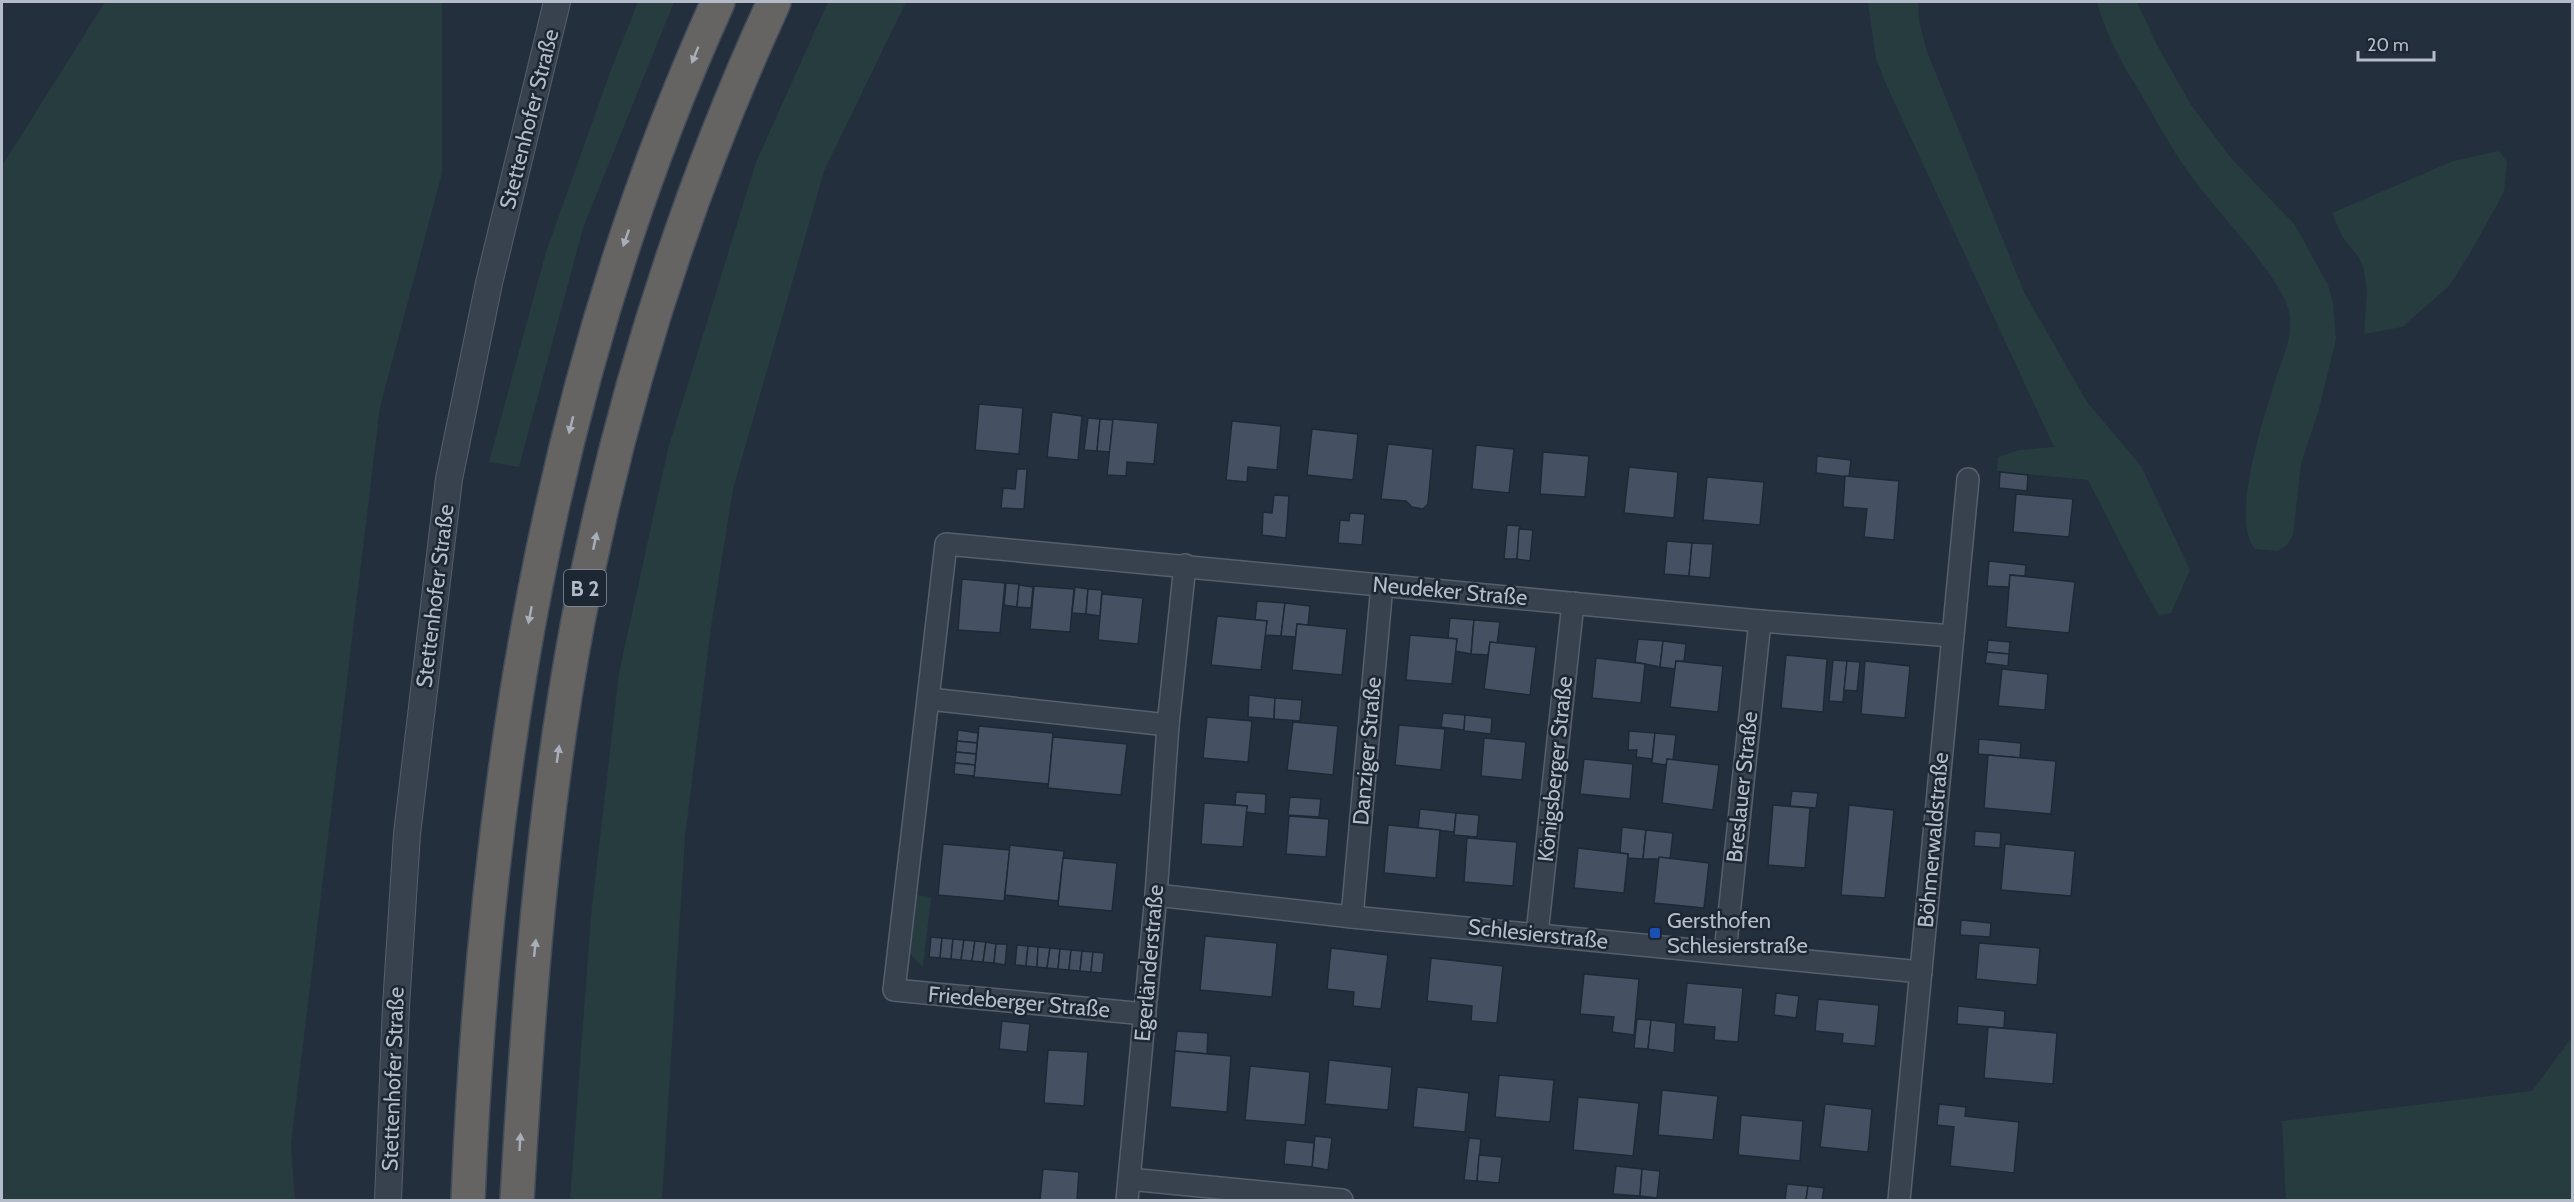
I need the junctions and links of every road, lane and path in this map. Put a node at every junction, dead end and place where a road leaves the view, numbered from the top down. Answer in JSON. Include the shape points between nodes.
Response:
{"nodes":[{"id":1,"x":557,"y":2,"type":"edge"},
{"id":2,"x":718,"y":2,"type":"edge"},
{"id":3,"x":774,"y":2,"type":"edge"},
{"id":4,"x":1968,"y":479,"type":"dead end"},
{"id":5,"x":1185,"y":565,"type":"junction"},
{"id":6,"x":1382,"y":585,"type":"junction"},
{"id":7,"x":1573,"y":603,"type":"junction"},
{"id":8,"x":1760,"y":621,"type":"junction"},
{"id":9,"x":1953,"y":636,"type":"junction"},
{"id":10,"x":929,"y":699,"type":"junction"},
{"id":11,"x":1168,"y":725,"type":"junction"},
{"id":12,"x":1156,"y":894,"type":"junction"},
{"id":13,"x":1352,"y":917,"type":"junction"},
{"id":14,"x":1537,"y":934,"type":"junction"},
{"id":15,"x":1725,"y":953,"type":"junction"},
{"id":16,"x":1921,"y":972,"type":"junction"},
{"id":17,"x":1145,"y":1014,"type":"junction"},
{"id":18,"x":1128,"y":1190,"type":"edge"},
{"id":19,"x":388,"y":1200,"type":"edge"},
{"id":20,"x":468,"y":1200,"type":"edge"},
{"id":21,"x":517,"y":1200,"type":"edge"},
{"id":22,"x":1342,"y":1200,"type":"edge"},
{"id":23,"x":1899,"y":1200,"type":"edge"}],
"edges":[{"from":1,"to":19,"type":"street","name":"Stettenhofer Straße","via":[[489,283],[449,479],[407,834]]},
{"from":2,"to":20,"type":"highway","number":"B 2","one_way":true,"via":[[665,127],[611,281],[543,548],[519,675],[498,822],[473,1084]]},
{"from":21,"to":3,"type":"highway","number":"B 2","one_way":true,"via":[[528,1020],[550,815],[578,622],[605,495],[640,359],[683,221],[732,95]]},
{"from":4,"to":9,"type":"street","name":"Böhmerwaldstraße"},
{"from":5,"to":6,"type":"street","name":"Neudeker Straße"},
{"from":5,"to":10,"type":"street","name":"Neudeker Straße","via":[[946,544]]},
{"from":5,"to":11,"type":"street","name":"Egerländerstraße"},
{"from":6,"to":7,"type":"street","name":"Neudeker Straße"},
{"from":6,"to":13,"type":"street","name":"Danziger Straße"},
{"from":7,"to":8,"type":"street","name":"Neudeker Straße"},
{"from":7,"to":14,"type":"street","name":"Königsberger Straße"},
{"from":8,"to":9,"type":"street","name":"Neudeker Straße"},
{"from":8,"to":15,"type":"street","name":"Breslauer Straße"},
{"from":9,"to":16,"type":"street","name":"Böhmerwaldstraße"},
{"from":10,"to":11,"type":"street"},
{"from":10,"to":17,"type":"street","name":"Friedeberger Straße","via":[[894,990]]},
{"from":11,"to":12,"type":"street","name":"Egerländerstraße"},
{"from":12,"to":13,"type":"street","name":"Schlesierstraße"},
{"from":12,"to":17,"type":"street","name":"Egerländerstraße"},
{"from":13,"to":14,"type":"street","name":"Schlesierstraße"},
{"from":14,"to":15,"type":"street","name":"Schlesierstraße"},
{"from":15,"to":16,"type":"street","name":"Schlesierstraße"},
{"from":16,"to":23,"type":"street","name":"Böhmerwaldstraße"},
{"from":17,"to":18,"type":"street","name":"Egerländerstraße"},
{"from":18,"to":22,"type":"street"}]}
